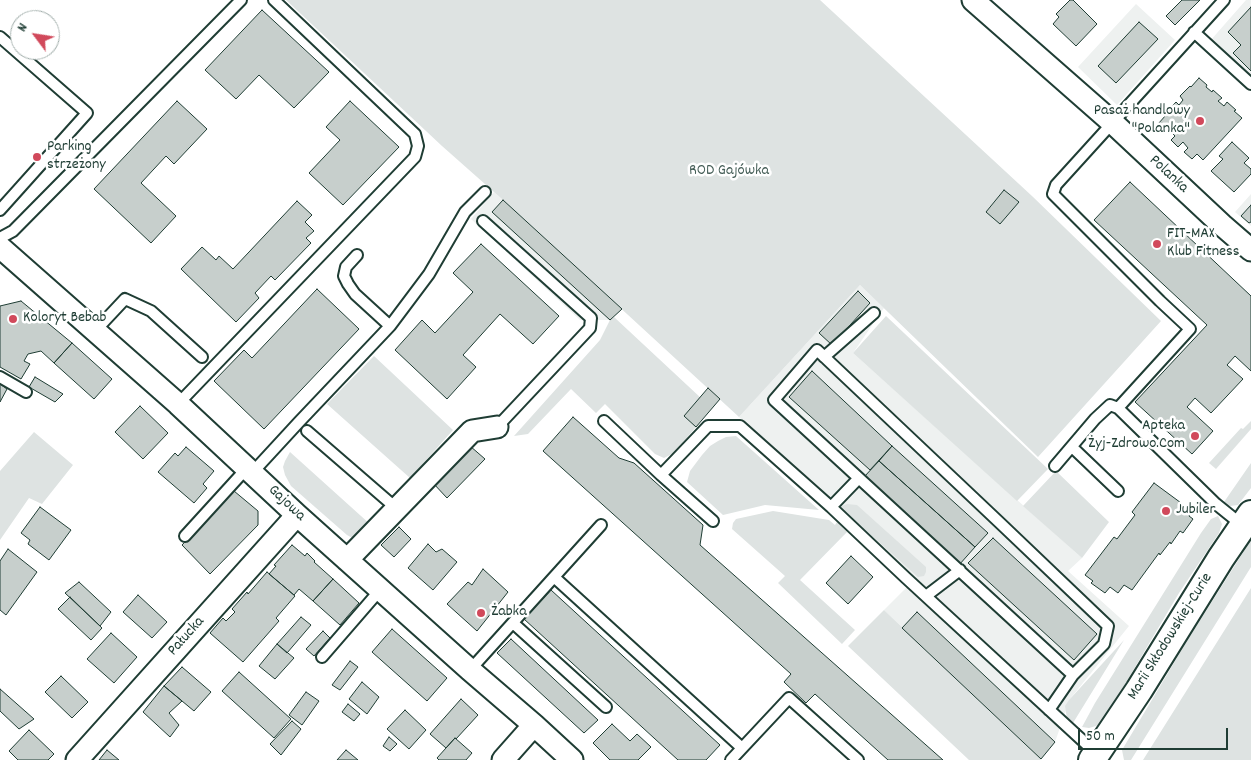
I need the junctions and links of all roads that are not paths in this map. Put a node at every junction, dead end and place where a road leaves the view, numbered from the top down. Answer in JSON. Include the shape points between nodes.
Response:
{"nodes":[{"id":1,"x":241,"y":0,"type":"edge"},
{"id":2,"x":274,"y":0,"type":"edge"},
{"id":3,"x":973,"y":0,"type":"edge"},
{"id":4,"x":1224,"y":0,"type":"edge"},
{"id":5,"x":1194,"y":32,"type":"junction"},
{"id":6,"x":0,"y":37,"type":"edge"},
{"id":7,"x":1251,"y":84,"type":"edge"},
{"id":8,"x":1113,"y":123,"type":"junction"},
{"id":9,"x":485,"y":192,"type":"dead end"},
{"id":10,"x":0,"y":210,"type":"edge"},
{"id":11,"x":483,"y":221,"type":"dead end"},
{"id":12,"x":0,"y":238,"type":"edge"},
{"id":13,"x":0,"y":247,"type":"edge"},
{"id":14,"x":1251,"y":250,"type":"edge"},
{"id":15,"x":357,"y":255,"type":"dead end"},
{"id":16,"x":874,"y":313,"type":"dead end"},
{"id":17,"x":390,"y":326,"type":"junction"},
{"id":18,"x":95,"y":331,"type":"junction"},
{"id":19,"x":202,"y":357,"type":"dead end"},
{"id":20,"x":824,"y":357,"type":"junction"},
{"id":21,"x":0,"y":377,"type":"edge"},
{"id":22,"x":26,"y":392,"type":"dead end"},
{"id":23,"x":178,"y":404,"type":"junction"},
{"id":24,"x":1118,"y":408,"type":"junction"},
{"id":25,"x":604,"y":421,"type":"dead end"},
{"id":26,"x":497,"y":427,"type":"joint"},
{"id":27,"x":307,"y":431,"type":"dead end"},
{"id":28,"x":1072,"y":447,"type":"junction"},
{"id":29,"x":1055,"y":466,"type":"dead end"},
{"id":30,"x":249,"y":470,"type":"junction"},
{"id":31,"x":661,"y":475,"type":"junction"},
{"id":32,"x":859,"y":478,"type":"junction"},
{"id":33,"x":1118,"y":491,"type":"dead end"},
{"id":34,"x":831,"y":507,"type":"junction"},
{"id":35,"x":396,"y":508,"type":"junction"},
{"id":36,"x":297,"y":515,"type":"junction"},
{"id":37,"x":713,"y":520,"type":"dead end"},
{"id":38,"x":1247,"y":520,"type":"edge"},
{"id":39,"x":601,"y":525,"type":"dead end"},
{"id":40,"x":185,"y":536,"type":"dead end"},
{"id":41,"x":347,"y":560,"type":"junction"},
{"id":42,"x":960,"y":570,"type":"junction"},
{"id":43,"x":554,"y":577,"type":"junction"},
{"id":44,"x":380,"y":590,"type":"junction"},
{"id":45,"x":926,"y":596,"type":"junction"},
{"id":46,"x":513,"y":623,"type":"junction"},
{"id":47,"x":322,"y":657,"type":"dead end"},
{"id":48,"x":470,"y":670,"type":"junction"},
{"id":49,"x":1073,"y":675,"type":"junction"},
{"id":50,"x":606,"y":707,"type":"dead end"},
{"id":51,"x":1049,"y":710,"type":"junction"},
{"id":52,"x":534,"y":725,"type":"junction"},
{"id":53,"x":742,"y":748,"type":"junction"},
{"id":54,"x":1098,"y":758,"type":"edge"},
{"id":55,"x":77,"y":760,"type":"edge"},
{"id":56,"x":503,"y":760,"type":"edge"},
{"id":57,"x":572,"y":760,"type":"edge"},
{"id":58,"x":731,"y":760,"type":"edge"},
{"id":59,"x":858,"y":760,"type":"edge"}],
"edges":[{"from":1,"to":12,"type":"lane","via":[[13,231]]},
{"from":2,"to":23,"type":"lane","via":[[414,134],[418,146],[415,157]]},
{"from":3,"to":8,"type":"street","name":"Polanka"},
{"from":4,"to":5,"type":"lane"},
{"from":5,"to":7,"type":"lane"},
{"from":5,"to":8,"type":"lane"},
{"from":6,"to":10,"type":"lane","via":[[87,113]]},
{"from":8,"to":14,"type":"street","name":"Polanka"},
{"from":8,"to":24,"type":"lane","via":[[1056,185],[1053,194],[1190,329]]},
{"from":9,"to":17,"type":"lane","via":[[464,212],[429,274]]},
{"from":11,"to":26,"type":"lane","via":[[591,318],[590,328]]},
{"from":13,"to":18,"type":"street","name":"Gajowa"},
{"from":15,"to":17,"type":"lane","via":[[346,267],[344,276],[355,294]]},
{"from":16,"to":20,"type":"lane"},
{"from":17,"to":30,"type":"lane"},
{"from":18,"to":19,"type":"lane","via":[[125,299],[151,311]]},
{"from":18,"to":23,"type":"street","name":"Gajowa"},
{"from":20,"to":32,"type":"lane","via":[[817,350],[774,400]]},
{"from":20,"to":49,"type":"lane","via":[[1108,626],[1104,644]]},
{"from":21,"to":22,"type":"lane"},
{"from":23,"to":30,"type":"street","name":"Gajowa"},
{"from":24,"to":28,"type":"lane","via":[[1110,405]]},
{"from":24,"to":38,"type":"lane","via":[[1216,504]]},
{"from":25,"to":31,"type":"lane"},
{"from":26,"to":35,"type":"street","via":[[472,431]]},
{"from":27,"to":35,"type":"lane"},
{"from":28,"to":29,"type":"lane"},
{"from":28,"to":33,"type":"lane"},
{"from":30,"to":36,"type":"street","name":"Gajowa"},
{"from":30,"to":40,"type":"lane"},
{"from":31,"to":34,"type":"lane","via":[[708,426],[740,426]]},
{"from":31,"to":37,"type":"lane"},
{"from":32,"to":34,"type":"lane"},
{"from":32,"to":42,"type":"lane"},
{"from":34,"to":45,"type":"lane"},
{"from":35,"to":41,"type":"street"},
{"from":36,"to":41,"type":"street","name":"Gajowa"},
{"from":36,"to":55,"type":"street","name":"Pałucka"},
{"from":38,"to":54,"type":"street","name":"Marii Skłodowskiej-Curie","via":[[1202,586]]},
{"from":39,"to":43,"type":"lane"},
{"from":41,"to":44,"type":"street","name":"Gajowa"},
{"from":42,"to":45,"type":"lane"},
{"from":42,"to":49,"type":"lane"},
{"from":43,"to":46,"type":"lane"},
{"from":43,"to":53,"type":"lane"},
{"from":44,"to":47,"type":"lane"},
{"from":44,"to":48,"type":"street","name":"Gajowa"},
{"from":45,"to":51,"type":"lane"},
{"from":46,"to":48,"type":"lane"},
{"from":46,"to":50,"type":"lane"},
{"from":48,"to":52,"type":"street","name":"Gajowa"},
{"from":49,"to":51,"type":"lane"},
{"from":51,"to":54,"type":"lane"},
{"from":52,"to":56,"type":"street"},
{"from":52,"to":57,"type":"street","name":"Gajowa"},
{"from":53,"to":58,"type":"lane"},
{"from":53,"to":59,"type":"lane","via":[[789,698]]}]}
